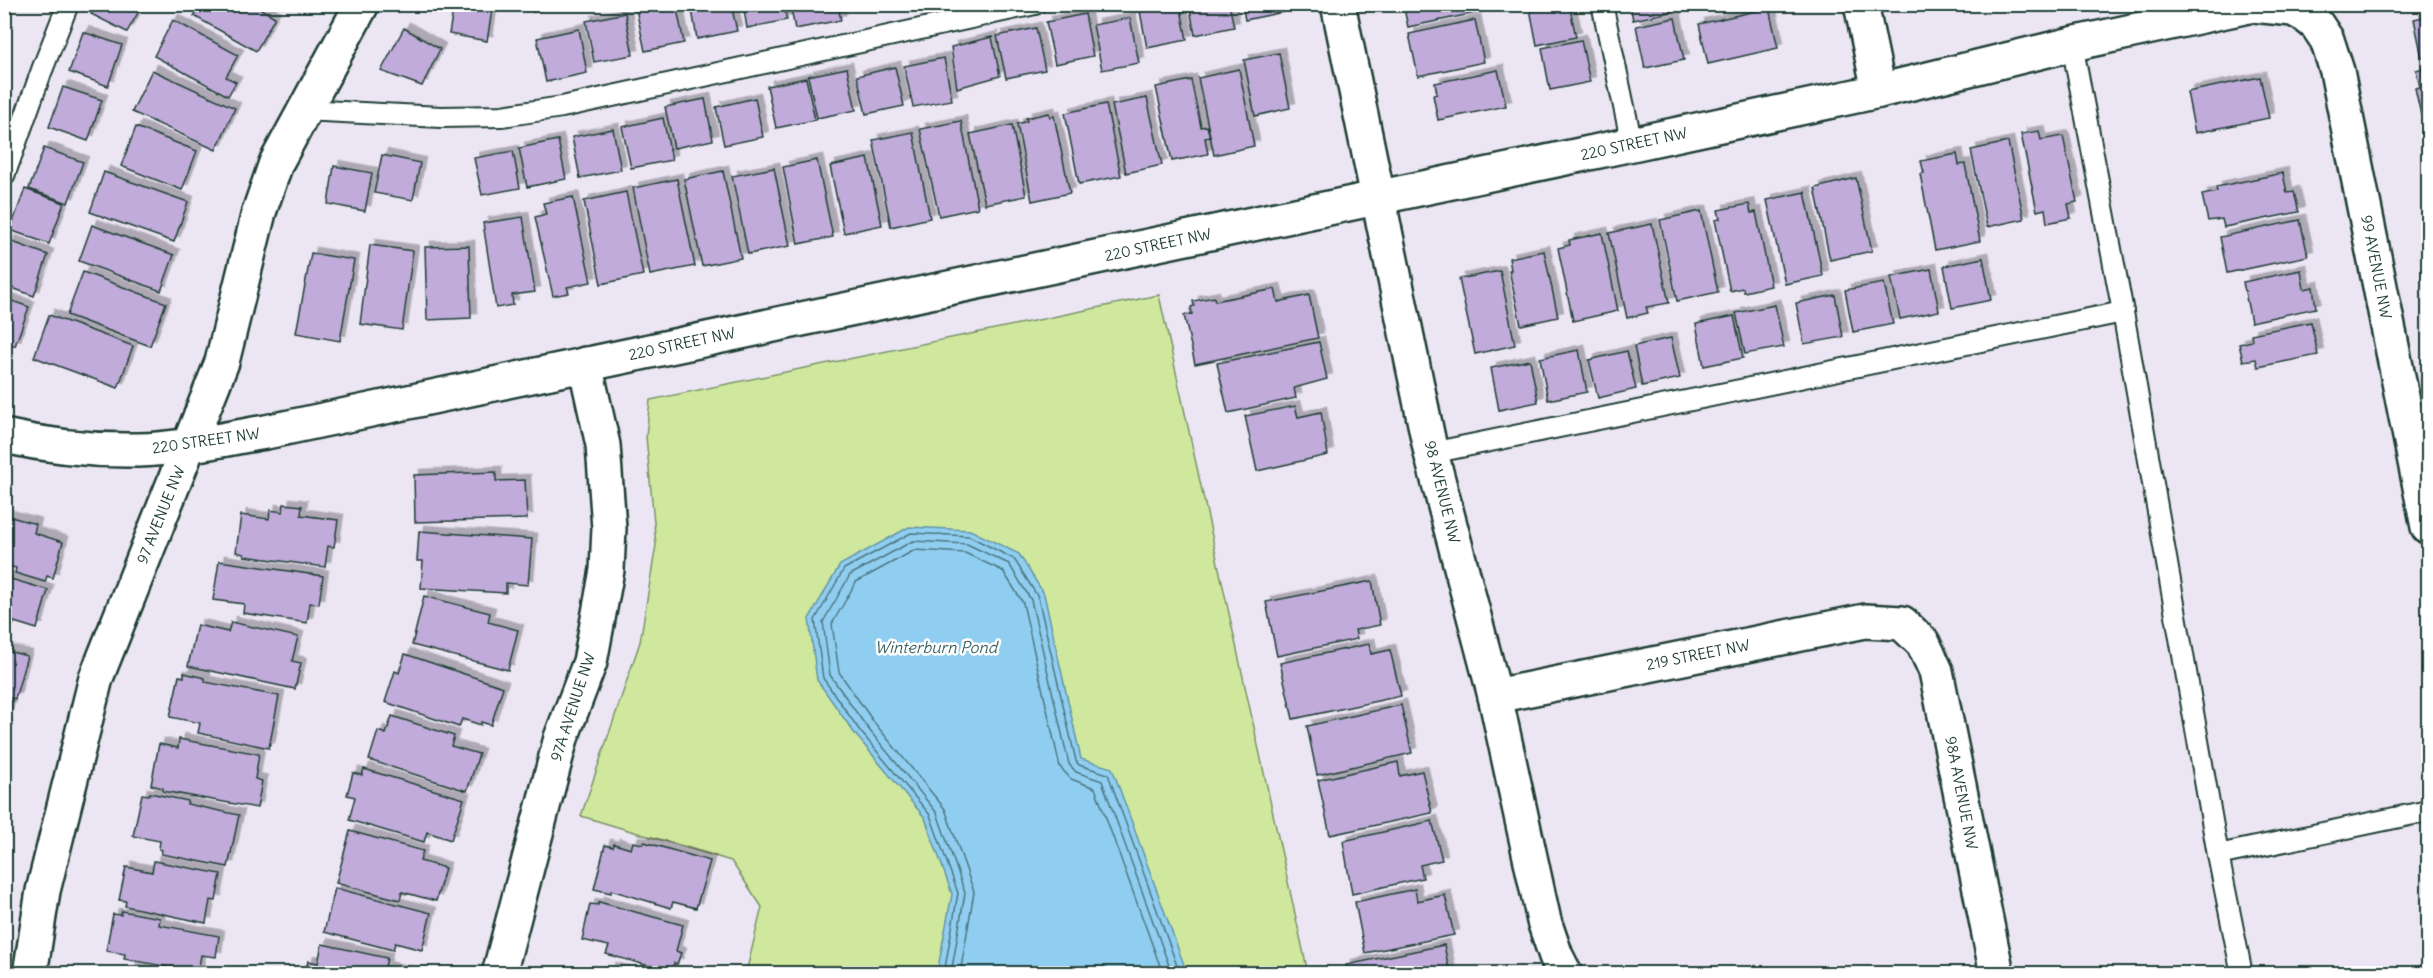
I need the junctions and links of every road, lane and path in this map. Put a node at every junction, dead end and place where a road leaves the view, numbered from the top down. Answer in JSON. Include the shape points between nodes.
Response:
{"nodes":[{"id":1,"x":68,"y":4,"type":"edge"},
{"id":2,"x":362,"y":4,"type":"edge"},
{"id":3,"x":1035,"y":4,"type":"edge"},
{"id":4,"x":1338,"y":4,"type":"edge"},
{"id":5,"x":1602,"y":4,"type":"edge"},
{"id":6,"x":1861,"y":4,"type":"edge"},
{"id":7,"x":2306,"y":16,"type":"joint"},
{"id":8,"x":2072,"y":44,"type":"junction"},
{"id":9,"x":1879,"y":91,"type":"junction"},
{"id":10,"x":303,"y":110,"type":"junction"},
{"id":11,"x":1632,"y":144,"type":"junction"},
{"id":12,"x":4,"y":177,"type":"edge"},
{"id":13,"x":1378,"y":199,"type":"junction"},
{"id":14,"x":2123,"y":312,"type":"junction"},
{"id":15,"x":585,"y":364,"type":"junction"},
{"id":16,"x":4,"y":436,"type":"edge"},
{"id":17,"x":189,"y":445,"type":"junction"},
{"id":18,"x":1431,"y":453,"type":"junction"},
{"id":19,"x":2428,"y":527,"type":"edge"},
{"id":20,"x":1902,"y":623,"type":"joint"},
{"id":21,"x":1495,"y":696,"type":"junction"},
{"id":22,"x":2428,"y":811,"type":"edge"},
{"id":23,"x":2218,"y":855,"type":"junction"},
{"id":24,"x":30,"y":974,"type":"edge"},
{"id":25,"x":499,"y":974,"type":"edge"},
{"id":26,"x":1565,"y":974,"type":"edge"},
{"id":27,"x":1997,"y":974,"type":"edge"},
{"id":28,"x":2242,"y":974,"type":"edge"}],
"edges":[{"from":1,"to":12,"type":"lane"},
{"from":2,"to":10,"type":"street","name":"97 AVENUE NW"},
{"from":3,"to":10,"type":"lane","via":[[562,107],[501,116]]},
{"from":4,"to":13,"type":"street","name":"98 AVENUE NW"},
{"from":5,"to":11,"type":"lane"},
{"from":6,"to":9,"type":"street"},
{"from":7,"to":8,"type":"street","name":"220 STREET NW","via":[[2293,9],[2253,5]]},
{"from":7,"to":19,"type":"street","name":"99 AVENUE NW","via":[[2327,40],[2337,71]]},
{"from":8,"to":9,"type":"street","name":"220 STREET NW"},
{"from":8,"to":14,"type":"lane"},
{"from":9,"to":11,"type":"street","name":"220 STREET NW"},
{"from":10,"to":17,"type":"street","name":"97 AVENUE NW","via":[[276,163],[259,212],[222,362]]},
{"from":11,"to":13,"type":"street","name":"220 STREET NW"},
{"from":13,"to":15,"type":"street","name":"220 STREET NW"},
{"from":13,"to":18,"type":"street","name":"98 AVENUE NW"},
{"from":14,"to":18,"type":"lane"},
{"from":14,"to":23,"type":"lane"},
{"from":15,"to":17,"type":"street","name":"220 STREET NW"},
{"from":15,"to":25,"type":"street","name":"97A AVENUE NW","via":[[603,445],[609,516],[607,570],[590,662],[561,738]]},
{"from":16,"to":17,"type":"street","name":"220 STREET NW","via":[[97,450]]},
{"from":17,"to":24,"type":"street","name":"97 AVENUE NW","via":[[96,678],[43,891]]},
{"from":18,"to":21,"type":"street","name":"98 AVENUE NW"},
{"from":20,"to":21,"type":"street","name":"219 STREET NW","via":[[1865,621]]},
{"from":20,"to":27,"type":"street","name":"98A AVENUE NW","via":[[1923,643],[1936,671]]},
{"from":21,"to":26,"type":"street","name":"98 AVENUE NW","via":[[1544,921]]},
{"from":22,"to":23,"type":"lane"},
{"from":23,"to":28,"type":"lane"}]}
